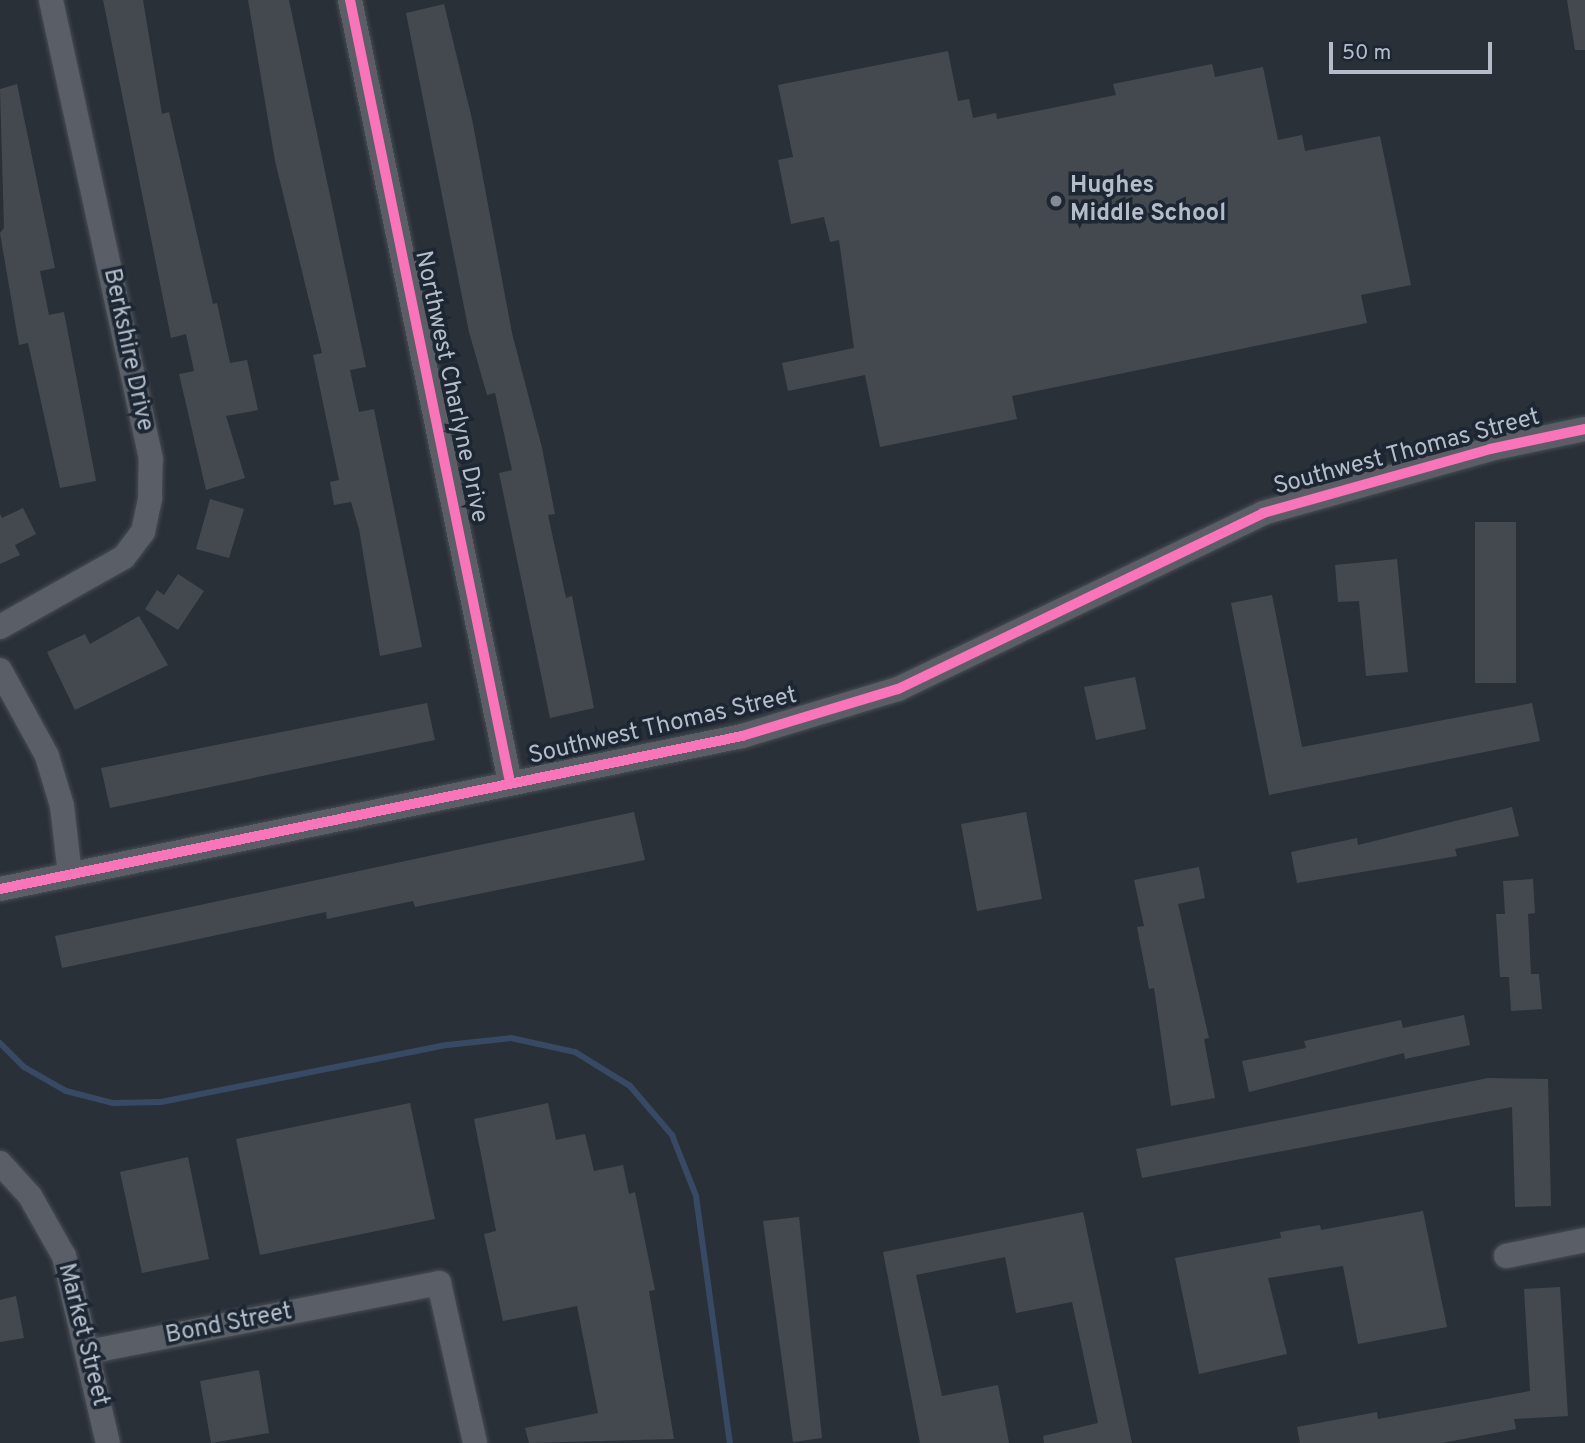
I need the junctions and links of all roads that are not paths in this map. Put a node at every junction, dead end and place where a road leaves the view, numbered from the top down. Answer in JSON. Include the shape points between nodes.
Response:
{"nodes":[{"id":1,"x":51,"y":0,"type":"edge"},
{"id":2,"x":350,"y":0,"type":"edge"},
{"id":3,"x":1585,"y":429,"type":"edge"},
{"id":4,"x":0,"y":627,"type":"edge"},
{"id":5,"x":0,"y":670,"type":"edge"},
{"id":6,"x":510,"y":782,"type":"junction"},
{"id":7,"x":70,"y":876,"type":"junction"},
{"id":8,"x":0,"y":889,"type":"edge"},
{"id":9,"x":0,"y":1163,"type":"edge"},
{"id":10,"x":1585,"y":1240,"type":"edge"},
{"id":11,"x":1506,"y":1256,"type":"dead end"},
{"id":12,"x":88,"y":1352,"type":"junction"},
{"id":13,"x":108,"y":1443,"type":"edge"},
{"id":14,"x":475,"y":1443,"type":"edge"}],
"edges":[{"from":1,"to":4,"type":"street","name":"Berkshire Drive","via":[[151,459],[150,498],[143,532],[124,556]]},
{"from":2,"to":6,"type":"street","name":"Northwest Charlyne Drive"},
{"from":3,"to":6,"type":"street","name":"Southwest Thomas Street","via":[[1490,449],[1263,513],[898,690],[742,736]]},
{"from":5,"to":7,"type":"street","via":[[47,756],[62,806]]},
{"from":6,"to":7,"type":"street","name":"Southwest Thomas Street"},
{"from":7,"to":8,"type":"street","name":"Southwest Thomas Street"},
{"from":9,"to":12,"type":"street","name":"Market Street","via":[[30,1196],[64,1256]]},
{"from":10,"to":11,"type":"street"},
{"from":12,"to":13,"type":"street","name":"Market Street"},
{"from":12,"to":14,"type":"street","name":"Bond Street","via":[[439,1283]]}]}
